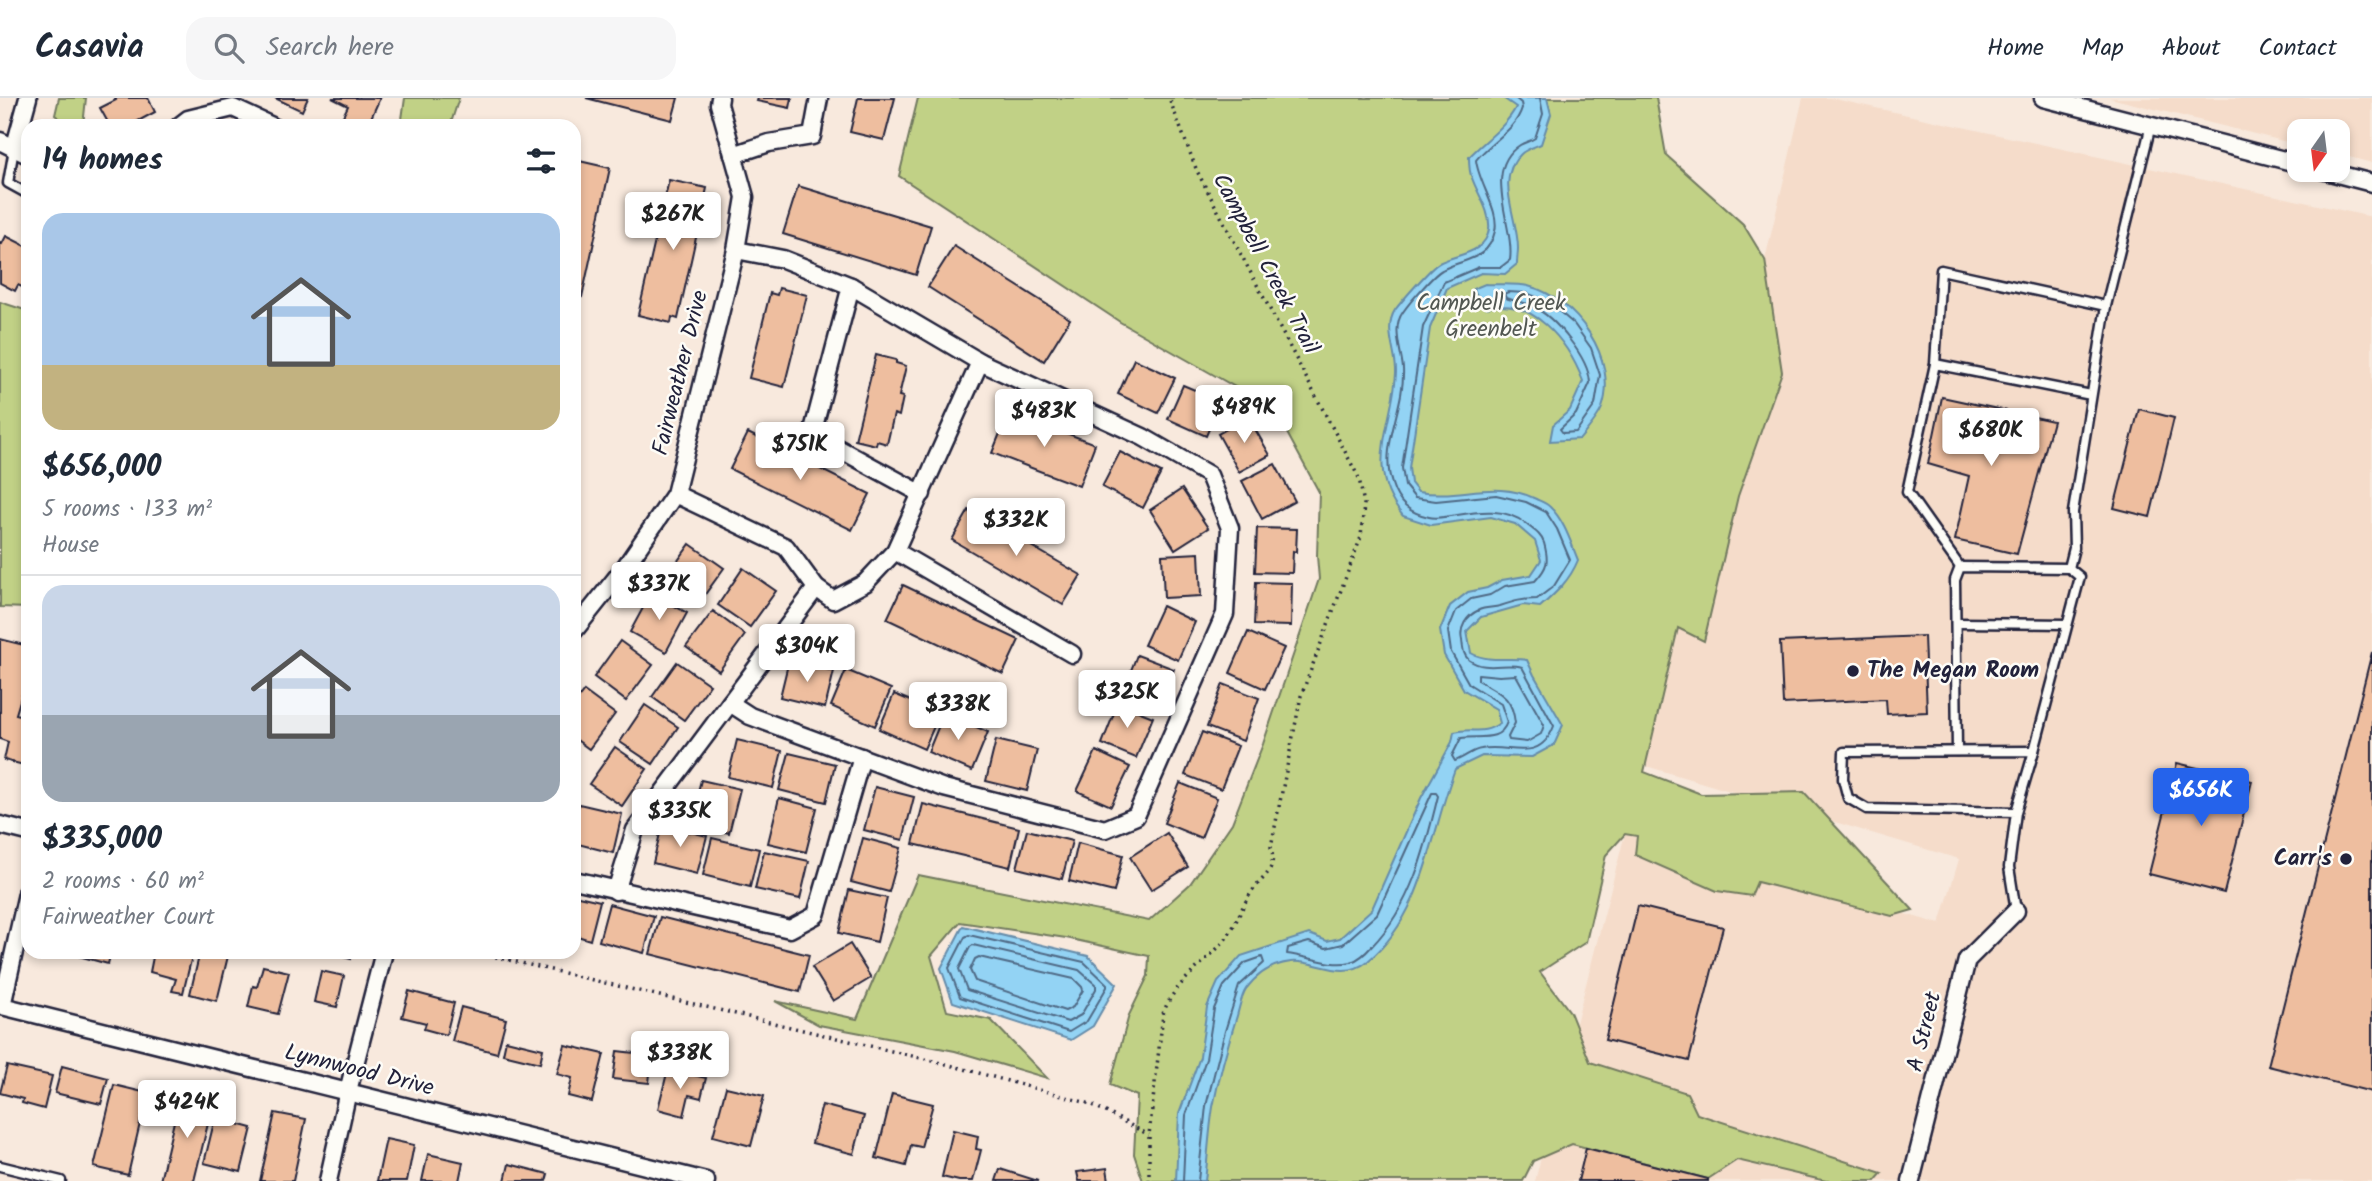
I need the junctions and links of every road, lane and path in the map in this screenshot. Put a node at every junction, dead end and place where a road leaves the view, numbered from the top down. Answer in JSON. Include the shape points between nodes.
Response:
{"nodes":[{"id":1,"x":28,"y":98,"type":"edge"},
{"id":2,"x":720,"y":98,"type":"edge"},
{"id":3,"x":819,"y":98,"type":"edge"},
{"id":4,"x":1169,"y":98,"type":"edge"},
{"id":5,"x":2043,"y":98,"type":"edge"},
{"id":6,"x":22,"y":119,"type":"edge"},
{"id":7,"x":188,"y":119,"type":"edge"},
{"id":8,"x":257,"y":119,"type":"edge"},
{"id":9,"x":21,"y":124,"type":"edge"},
{"id":10,"x":2151,"y":125,"type":"junction"},
{"id":11,"x":14,"y":149,"type":"edge"},
{"id":12,"x":733,"y":155,"type":"junction"},
{"id":13,"x":2287,"y":161,"type":"edge"},
{"id":14,"x":2350,"y":177,"type":"edge"},
{"id":15,"x":2372,"y":183,"type":"edge"},
{"id":16,"x":21,"y":190,"type":"edge"},
{"id":17,"x":736,"y":250,"type":"junction"},
{"id":18,"x":851,"y":286,"type":"junction"},
{"id":19,"x":2106,"y":306,"type":"junction"},
{"id":20,"x":980,"y":362,"type":"junction"},
{"id":21,"x":1935,"y":364,"type":"junction"},
{"id":22,"x":2091,"y":395,"type":"junction"},
{"id":23,"x":675,"y":494,"type":"junction"},
{"id":24,"x":922,"y":494,"type":"junction"},
{"id":25,"x":895,"y":551,"type":"junction"},
{"id":26,"x":1960,"y":568,"type":"junction"},
{"id":27,"x":2068,"y":568,"type":"junction"},
{"id":28,"x":816,"y":588,"type":"junction"},
{"id":29,"x":581,"y":622,"type":"edge"},
{"id":30,"x":1956,"y":623,"type":"junction"},
{"id":31,"x":2067,"y":624,"type":"junction"},
{"id":32,"x":1072,"y":654,"type":"dead end"},
{"id":33,"x":730,"y":704,"type":"junction"},
{"id":34,"x":1958,"y":751,"type":"junction"},
{"id":35,"x":2034,"y":751,"type":"junction"},
{"id":36,"x":862,"y":757,"type":"junction"},
{"id":37,"x":2016,"y":812,"type":"junction"},
{"id":38,"x":0,"y":825,"type":"edge"},
{"id":39,"x":21,"y":830,"type":"edge"},
{"id":40,"x":581,"y":882,"type":"edge"},
{"id":41,"x":616,"y":891,"type":"junction"},
{"id":42,"x":2015,"y":911,"type":"joint"},
{"id":43,"x":21,"y":920,"type":"edge"},
{"id":44,"x":382,"y":959,"type":"edge"},
{"id":45,"x":504,"y":959,"type":"edge"},
{"id":46,"x":348,"y":1091,"type":"junction"},
{"id":47,"x":1149,"y":1135,"type":"junction"},
{"id":48,"x":0,"y":1166,"type":"edge"},
{"id":49,"x":61,"y":1181,"type":"edge"},
{"id":50,"x":328,"y":1181,"type":"edge"},
{"id":51,"x":706,"y":1181,"type":"edge"},
{"id":52,"x":1149,"y":1181,"type":"edge"},
{"id":53,"x":1912,"y":1181,"type":"edge"}],
"edges":[{"from":1,"to":6,"type":"street"},
{"from":2,"to":12,"type":"street","name":"Fairweather Drive"},
{"from":3,"to":12,"type":"street","via":[[813,136]]},
{"from":4,"to":47,"type":"path","name":"Campbell Creek Trail","via":[[1196,171],[1359,478],[1364,504],[1361,537],[1301,696],[1271,847],[1274,861],[1226,939],[1165,1005]]},
{"from":5,"to":10,"type":"street"},
{"from":7,"to":8,"type":"street","via":[[233,108]]},
{"from":9,"to":11,"type":"street"},
{"from":10,"to":13,"type":"street"},
{"from":10,"to":19,"type":"lane"},
{"from":11,"to":16,"type":"lane","via":[[8,183]]},
{"from":12,"to":17,"type":"street","name":"Fairweather Drive","via":[[745,197]]},
{"from":14,"to":15,"type":"street"},
{"from":17,"to":18,"type":"street","via":[[783,259]]},
{"from":17,"to":23,"type":"street","name":"Fairweather Drive"},
{"from":18,"to":20,"type":"street"},
{"from":18,"to":24,"type":"street","via":[[811,434]]},
{"from":19,"to":21,"type":"lane","via":[[1941,270]]},
{"from":19,"to":22,"type":"lane"},
{"from":20,"to":24,"type":"street"},
{"from":20,"to":36,"type":"street","via":[[1143,437],[1209,475],[1230,528],[1225,614],[1136,816],[1105,829],[944,788]]},
{"from":21,"to":22,"type":"lane"},
{"from":21,"to":26,"type":"lane","via":[[1907,492]]},
{"from":22,"to":27,"type":"lane"},
{"from":23,"to":28,"type":"street","via":[[786,547]]},
{"from":23,"to":29,"type":"street","name":"Fairweather Drive"},
{"from":24,"to":25,"type":"street"},
{"from":25,"to":28,"type":"street","via":[[865,583],[833,600]]},
{"from":25,"to":32,"type":"street"},
{"from":26,"to":27,"type":"lane"},
{"from":26,"to":30,"type":"lane","via":[[1955,580]]},
{"from":27,"to":31,"type":"lane","via":[[2080,577]]},
{"from":28,"to":33,"type":"street"},
{"from":30,"to":31,"type":"lane"},
{"from":30,"to":34,"type":"lane"},
{"from":31,"to":35,"type":"lane"},
{"from":33,"to":36,"type":"street","via":[[750,716]]},
{"from":33,"to":41,"type":"street","via":[[635,830]]},
{"from":34,"to":35,"type":"lane"},
{"from":34,"to":37,"type":"lane","via":[[1844,752],[1848,798],[1867,809]]},
{"from":35,"to":37,"type":"lane"},
{"from":36,"to":41,"type":"street","via":[[816,915],[790,929]]},
{"from":37,"to":42,"type":"lane","via":[[2009,867]]},
{"from":38,"to":39,"type":"street"},
{"from":40,"to":41,"type":"street"},
{"from":42,"to":53,"type":"street","name":"A Street","via":[[1967,960]]},
{"from":43,"to":46,"type":"street","name":"Lynnwood Drive","via":[[2,1006]]},
{"from":44,"to":46,"type":"street"},
{"from":45,"to":47,"type":"path","via":[[959,1067],[1091,1104]]},
{"from":46,"to":50,"type":"street"},
{"from":46,"to":51,"type":"street","name":"Lynnwood Drive"},
{"from":47,"to":52,"type":"path","name":"Campbell Creek Trail"},
{"from":48,"to":49,"type":"lane"}]}
